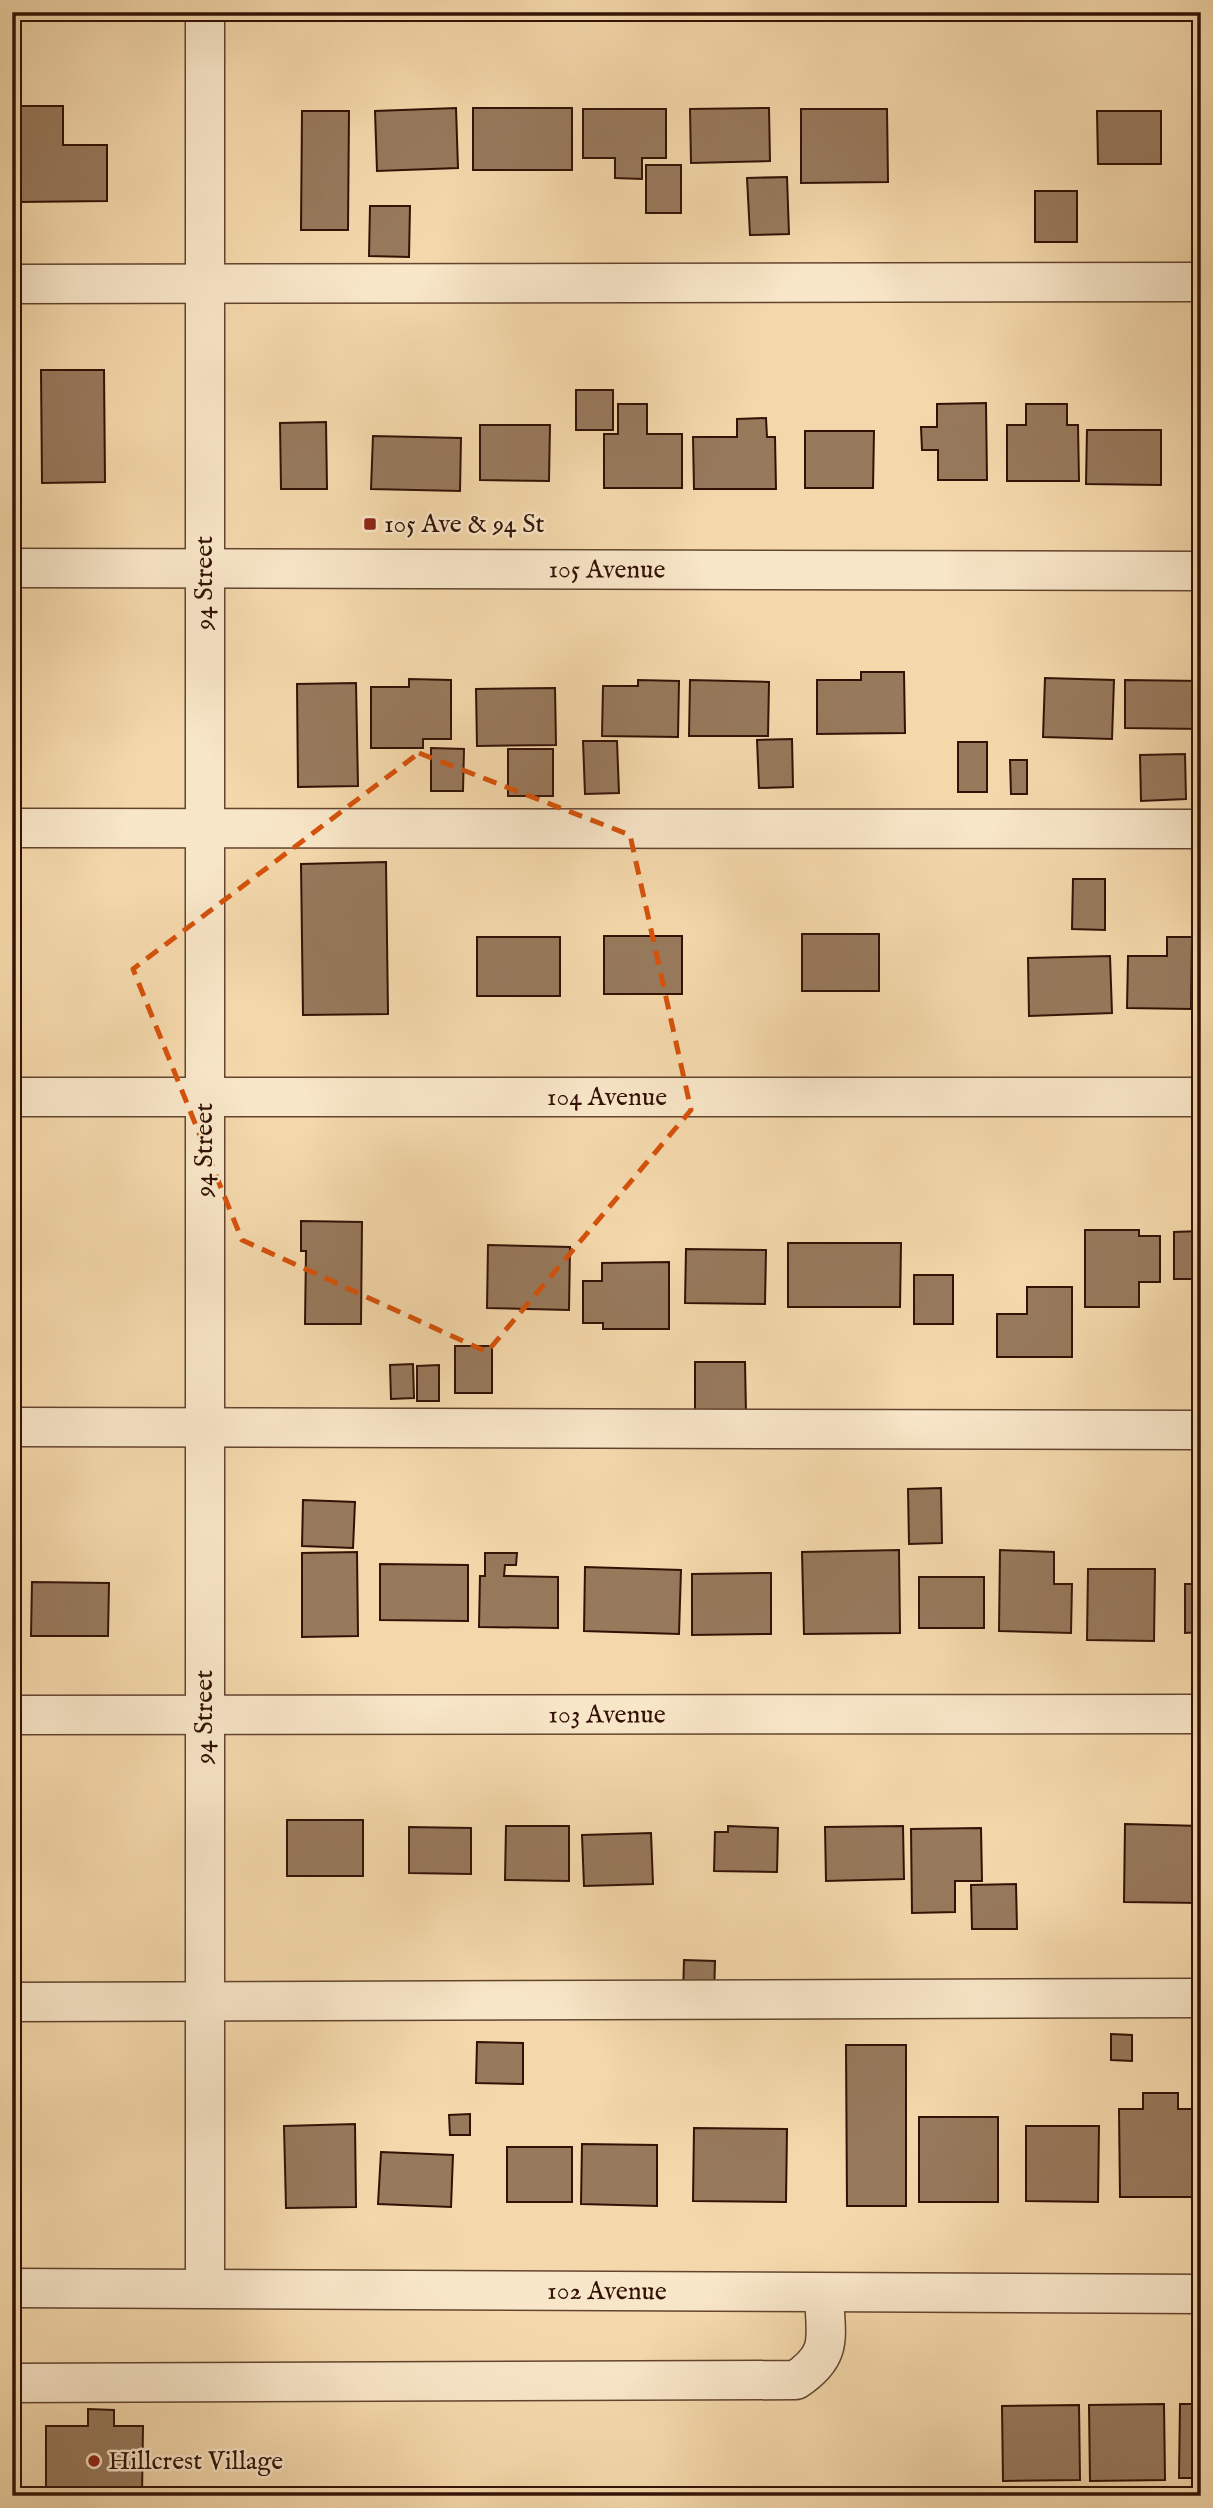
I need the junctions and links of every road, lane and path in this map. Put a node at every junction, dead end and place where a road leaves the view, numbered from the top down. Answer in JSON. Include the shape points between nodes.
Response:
{"nodes":[{"id":1,"x":205,"y":12,"type":"edge"},
{"id":2,"x":1201,"y":282,"type":"edge"},
{"id":3,"x":12,"y":284,"type":"edge"},
{"id":4,"x":203,"y":284,"type":"junction"},
{"id":5,"x":204,"y":567,"type":"junction"},
{"id":6,"x":12,"y":568,"type":"edge"},
{"id":7,"x":1201,"y":571,"type":"edge"},
{"id":8,"x":204,"y":827,"type":"junction"},
{"id":9,"x":12,"y":828,"type":"edge"},
{"id":10,"x":1201,"y":829,"type":"edge"},
{"id":11,"x":12,"y":1097,"type":"edge"},
{"id":12,"x":204,"y":1097,"type":"junction"},
{"id":13,"x":1201,"y":1097,"type":"edge"},
{"id":14,"x":12,"y":1427,"type":"edge"},
{"id":15,"x":203,"y":1427,"type":"junction"},
{"id":16,"x":1201,"y":1430,"type":"edge"},
{"id":17,"x":1201,"y":1714,"type":"edge"},
{"id":18,"x":12,"y":1715,"type":"edge"},
{"id":19,"x":204,"y":1715,"type":"junction"},
{"id":20,"x":1201,"y":1998,"type":"edge"},
{"id":21,"x":203,"y":2002,"type":"junction"},
{"id":22,"x":12,"y":2003,"type":"edge"},
{"id":23,"x":205,"y":2287,"type":"junction"},
{"id":24,"x":12,"y":2288,"type":"edge"},
{"id":25,"x":824,"y":2294,"type":"junction"},
{"id":26,"x":1201,"y":2294,"type":"edge"},
{"id":27,"x":12,"y":2383,"type":"edge"}],
"edges":[{"from":1,"to":4,"type":"street","name":"94 Street"},
{"from":2,"to":4,"type":"street"},
{"from":3,"to":4,"type":"street"},
{"from":4,"to":5,"type":"street","name":"94 Street"},
{"from":5,"to":6,"type":"street","name":"105 Avenue"},
{"from":5,"to":7,"type":"street","name":"105 Avenue"},
{"from":5,"to":8,"type":"street","name":"94 Street"},
{"from":8,"to":9,"type":"street"},
{"from":8,"to":10,"type":"street"},
{"from":8,"to":12,"type":"street","name":"94 Street"},
{"from":11,"to":12,"type":"street","name":"104 Avenue"},
{"from":12,"to":13,"type":"street","name":"104 Avenue"},
{"from":12,"to":15,"type":"street","name":"94 Street"},
{"from":14,"to":15,"type":"street"},
{"from":15,"to":16,"type":"street"},
{"from":15,"to":19,"type":"street","name":"94 Street"},
{"from":17,"to":19,"type":"street","name":"103 Avenue"},
{"from":18,"to":19,"type":"street","name":"103 Avenue"},
{"from":19,"to":21,"type":"street","name":"94 Street"},
{"from":20,"to":21,"type":"street"},
{"from":21,"to":22,"type":"street"},
{"from":21,"to":23,"type":"street","name":"94 Street"},
{"from":23,"to":24,"type":"street","name":"102 Avenue"},
{"from":23,"to":25,"type":"street","name":"102 Avenue"},
{"from":25,"to":26,"type":"street","name":"102 Avenue"},
{"from":25,"to":27,"type":"street","via":[[824,2352],[816,2366],[796,2380]]}]}
